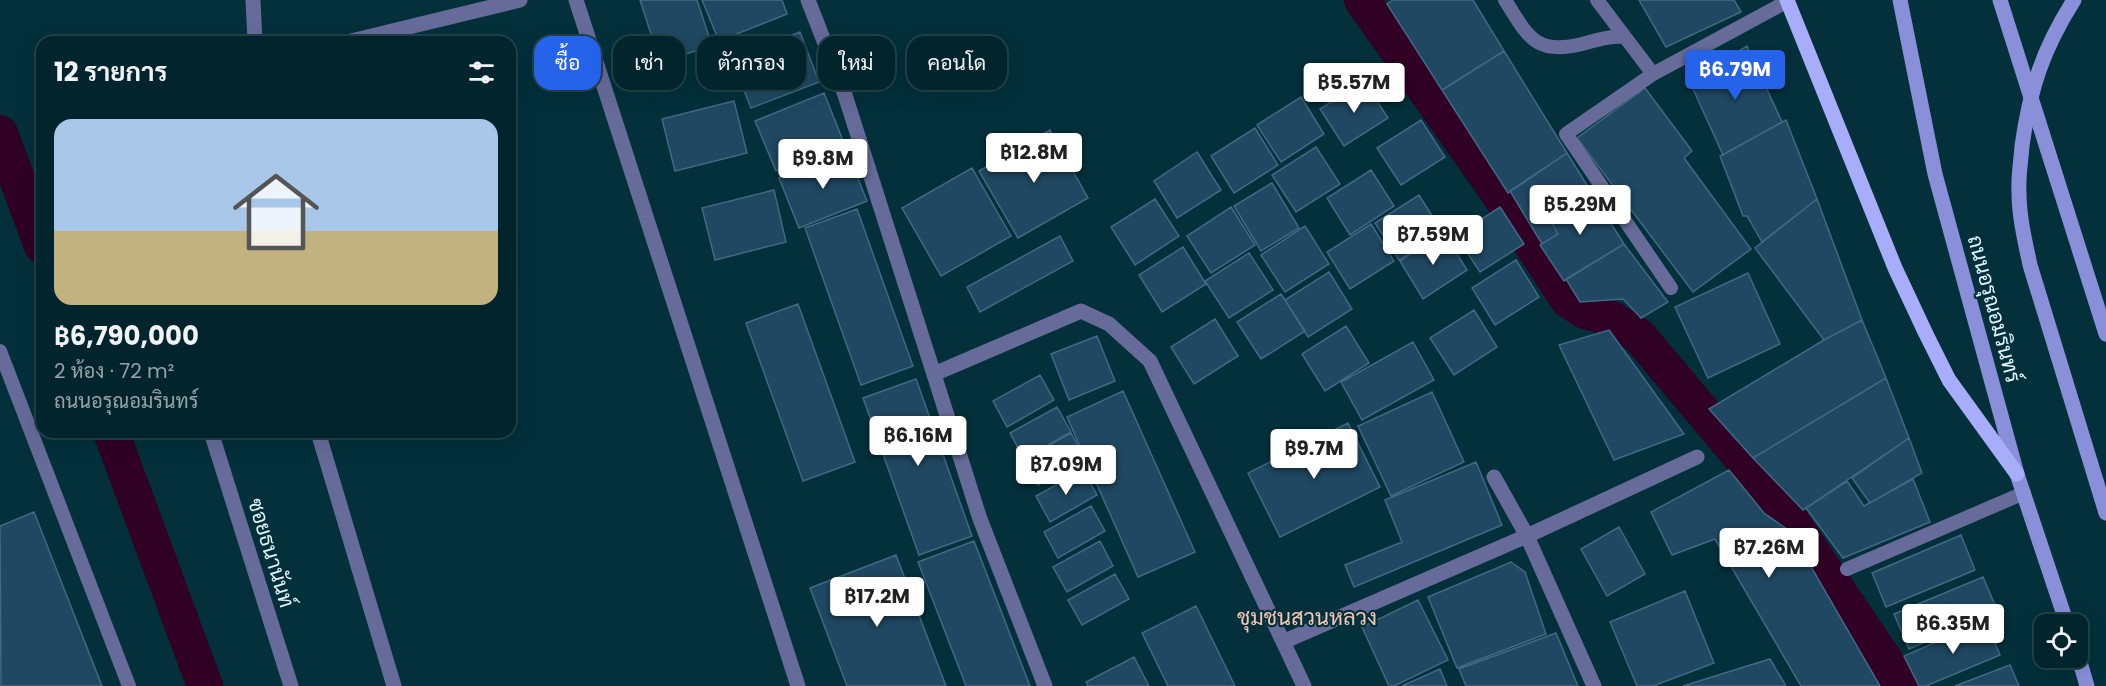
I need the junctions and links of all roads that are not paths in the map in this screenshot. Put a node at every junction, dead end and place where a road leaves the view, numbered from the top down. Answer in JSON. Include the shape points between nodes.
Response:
{"nodes":[{"id":1,"x":253,"y":0,"type":"edge"},
{"id":2,"x":520,"y":0,"type":"edge"},
{"id":3,"x":576,"y":0,"type":"edge"},
{"id":4,"x":808,"y":0,"type":"edge"},
{"id":5,"x":1505,"y":0,"type":"edge"},
{"id":6,"x":1597,"y":0,"type":"edge"},
{"id":7,"x":1900,"y":0,"type":"edge"},
{"id":8,"x":2000,"y":0,"type":"edge"},
{"id":9,"x":2074,"y":0,"type":"edge"},
{"id":10,"x":1788,"y":1,"type":"edge"},
{"id":11,"x":255,"y":36,"type":"edge"},
{"id":12,"x":372,"y":36,"type":"edge"},
{"id":13,"x":1624,"y":37,"type":"junction"},
{"id":14,"x":1653,"y":74,"type":"junction"},
{"id":15,"x":1671,"y":288,"type":"dead end"},
{"id":16,"x":2106,"y":334,"type":"edge"},
{"id":17,"x":0,"y":351,"type":"edge"},
{"id":18,"x":934,"y":374,"type":"junction"},
{"id":19,"x":213,"y":438,"type":"edge"},
{"id":20,"x":320,"y":438,"type":"edge"},
{"id":21,"x":1697,"y":457,"type":"dead end"},
{"id":22,"x":2017,"y":474,"type":"junction"},
{"id":23,"x":1494,"y":477,"type":"dead end"},
{"id":24,"x":2024,"y":493,"type":"junction"},
{"id":25,"x":2106,"y":513,"type":"edge"},
{"id":26,"x":1527,"y":536,"type":"junction"},
{"id":27,"x":1846,"y":569,"type":"dead end"},
{"id":28,"x":2064,"y":614,"type":"edge"},
{"id":29,"x":1285,"y":641,"type":"junction"},
{"id":30,"x":2082,"y":668,"type":"edge"},
{"id":31,"x":129,"y":686,"type":"edge"},
{"id":32,"x":291,"y":686,"type":"edge"},
{"id":33,"x":394,"y":686,"type":"edge"},
{"id":34,"x":798,"y":686,"type":"edge"},
{"id":35,"x":1045,"y":686,"type":"edge"},
{"id":36,"x":1304,"y":686,"type":"edge"},
{"id":37,"x":1594,"y":686,"type":"edge"},
{"id":38,"x":2087,"y":686,"type":"edge"}],
"edges":[{"from":1,"to":11,"type":"street"},
{"from":2,"to":12,"type":"street"},
{"from":3,"to":34,"type":"street"},
{"from":4,"to":18,"type":"street","via":[[844,95]]},
{"from":5,"to":13,"type":"lane","via":[[1526,33],[1546,47]]},
{"from":6,"to":13,"type":"lane"},
{"from":7,"to":22,"type":"main road","name":"ถนนอรุณอมรินทร์","via":[[1935,174]]},
{"from":8,"to":16,"type":"main road"},
{"from":9,"to":25,"type":"main road","bridge":true,"via":[[2056,29],[2027,108],[2019,192],[2030,265]]},
{"from":10,"to":14,"type":"lane"},
{"from":10,"to":22,"type":"main road","via":[[1895,268],[1926,334],[1949,380]]},
{"from":13,"to":14,"type":"lane"},
{"from":14,"to":15,"type":"lane","via":[[1566,134]]},
{"from":17,"to":31,"type":"lane"},
{"from":18,"to":29,"type":"street","via":[[1081,311],[1109,324],[1150,361]]},
{"from":18,"to":35,"type":"street","via":[[980,519]]},
{"from":19,"to":32,"type":"street","name":"ซอยธนานันท์"},
{"from":20,"to":33,"type":"street"},
{"from":21,"to":26,"type":"street"},
{"from":22,"to":24,"type":"main road","name":"ถนนอรุณอมรินทร์"},
{"from":23,"to":26,"type":"street"},
{"from":24,"to":27,"type":"lane"},
{"from":24,"to":28,"type":"main road","name":"ถนนอรุณอมรินทร์"},
{"from":26,"to":29,"type":"street"},
{"from":26,"to":37,"type":"street"},
{"from":29,"to":36,"type":"street"},
{"from":30,"to":38,"type":"main road"}]}
